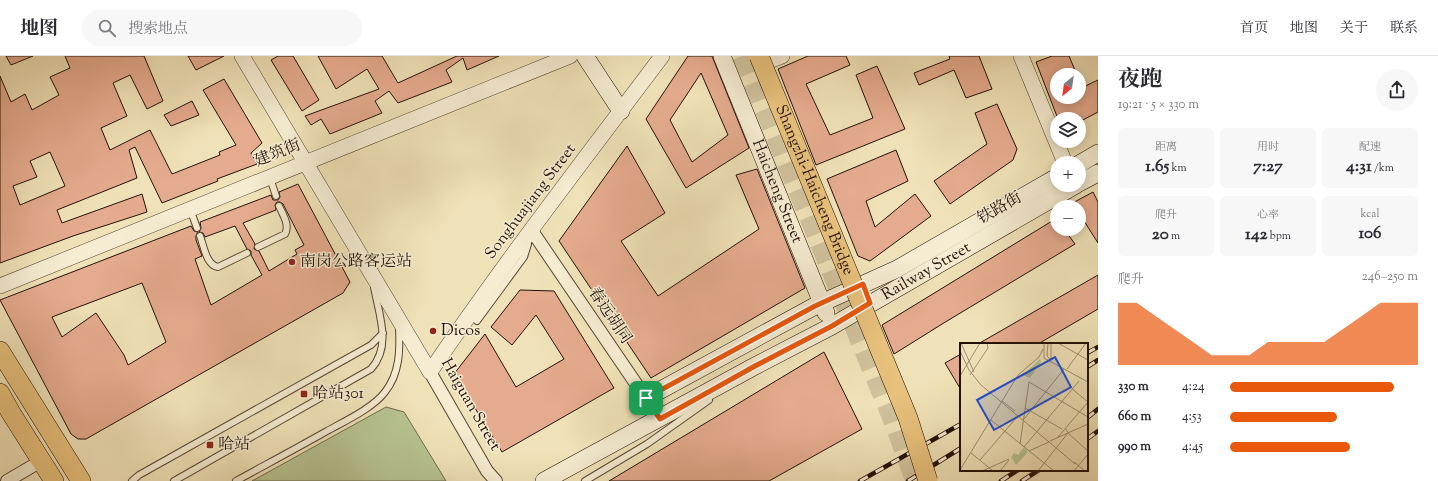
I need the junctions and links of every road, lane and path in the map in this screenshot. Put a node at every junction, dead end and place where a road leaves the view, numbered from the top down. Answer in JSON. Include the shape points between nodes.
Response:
{"nodes":[{"id":1,"x":242,"y":56,"type":"edge"},
{"id":2,"x":570,"y":56,"type":"edge"},
{"id":3,"x":585,"y":56,"type":"edge"},
{"id":4,"x":662,"y":56,"type":"edge"},
{"id":5,"x":722,"y":56,"type":"edge"},
{"id":6,"x":1021,"y":56,"type":"edge"},
{"id":7,"x":769,"y":57,"type":"edge"},
{"id":8,"x":621,"y":111,"type":"junction"},
{"id":9,"x":1098,"y":153,"type":"edge"},
{"id":10,"x":1061,"y":156,"type":"edge"},
{"id":11,"x":1086,"y":160,"type":"edge"},
{"id":12,"x":305,"y":163,"type":"junction"},
{"id":13,"x":1098,"y":172,"type":"edge"},
{"id":14,"x":269,"y":177,"type":"junction"},
{"id":15,"x":1086,"y":179,"type":"edge"},
{"id":16,"x":1050,"y":180,"type":"edge"},
{"id":17,"x":1064,"y":192,"type":"edge"},
{"id":18,"x":276,"y":196,"type":"dead end"},
{"id":19,"x":280,"y":206,"type":"dead end"},
{"id":20,"x":190,"y":209,"type":"junction"},
{"id":21,"x":197,"y":228,"type":"dead end"},
{"id":22,"x":532,"y":231,"type":"junction"},
{"id":23,"x":200,"y":236,"type":"dead end"},
{"id":24,"x":258,"y":247,"type":"dead end"},
{"id":25,"x":247,"y":253,"type":"dead end"},
{"id":26,"x":371,"y":274,"type":"junction"},
{"id":27,"x":863,"y":284,"type":"junction"},
{"id":28,"x":0,"y":286,"type":"edge"},
{"id":29,"x":822,"y":303,"type":"junction"},
{"id":30,"x":870,"y":303,"type":"junction"},
{"id":31,"x":399,"y":320,"type":"junction"},
{"id":32,"x":478,"y":321,"type":"dead end"},
{"id":33,"x":832,"y":326,"type":"junction"},
{"id":34,"x":383,"y":333,"type":"junction"},
{"id":35,"x":0,"y":351,"type":"edge"},
{"id":36,"x":755,"y":366,"type":"junction"},
{"id":37,"x":430,"y":372,"type":"junction"},
{"id":38,"x":0,"y":393,"type":"edge"},
{"id":39,"x":646,"y":398,"type":"junction"},
{"id":40,"x":660,"y":419,"type":"junction"},
{"id":41,"x":40,"y":469,"type":"edge"},
{"id":42,"x":7,"y":481,"type":"edge"},
{"id":43,"x":54,"y":481,"type":"edge"},
{"id":44,"x":81,"y":481,"type":"edge"},
{"id":45,"x":132,"y":481,"type":"edge"},
{"id":46,"x":174,"y":481,"type":"edge"},
{"id":47,"x":236,"y":481,"type":"edge"},
{"id":48,"x":496,"y":481,"type":"edge"},
{"id":49,"x":544,"y":481,"type":"edge"},
{"id":50,"x":585,"y":481,"type":"edge"},
{"id":51,"x":928,"y":481,"type":"edge"}],
"edges":[{"from":1,"to":12,"type":"street","name":"Haiguan Street"},
{"from":2,"to":12,"type":"street","name":"建筑街"},
{"from":3,"to":8,"type":"main road"},
{"from":4,"to":8,"type":"street","name":"Songhuajiang Street"},
{"from":5,"to":29,"type":"main road","name":"Haicheng Street"},
{"from":6,"to":10,"type":"street"},
{"from":7,"to":27,"type":"main road"},
{"from":7,"to":51,"type":"main road","name":"Shangzhi-Haicheng Bridge","bridge":true,"via":[[908,418]]},
{"from":8,"to":22,"type":"street","name":"Songhuajiang Street"},
{"from":9,"to":11,"type":"main road"},
{"from":12,"to":14,"type":"street","name":"建筑街"},
{"from":12,"to":26,"type":"street","name":"Haiguan Street"},
{"from":13,"to":15,"type":"main road","name":"Railway Street"},
{"from":14,"to":18,"type":"lane"},
{"from":14,"to":20,"type":"street","name":"建筑街"},
{"from":16,"to":27,"type":"main road","name":"铁路街","via":[[897,269]]},
{"from":17,"to":30,"type":"main road","name":"Railway Street"},
{"from":19,"to":24,"type":"lane","via":[[288,227],[287,231]]},
{"from":20,"to":21,"type":"lane"},
{"from":20,"to":28,"type":"street","name":"建筑街"},
{"from":22,"to":32,"type":"lane","via":[[524,257]]},
{"from":22,"to":37,"type":"street","name":"Songhuajiang Street"},
{"from":22,"to":39,"type":"street","name":"春远胡同"},
{"from":23,"to":25,"type":"lane","via":[[210,263],[214,266],[218,267]]},
{"from":26,"to":31,"type":"street","name":"Haiguan Street"},
{"from":26,"to":34,"type":"lane"},
{"from":27,"to":29,"type":"main road","name":"铁路街"},
{"from":27,"to":30,"type":"main road"},
{"from":29,"to":33,"type":"main road","name":"Haicheng Street"},
{"from":29,"to":39,"type":"main road","name":"铁路街"},
{"from":30,"to":33,"type":"main road","name":"Railway Street"},
{"from":31,"to":37,"type":"street","name":"Haiguan Street"},
{"from":31,"to":47,"type":"lane","via":[[400,348],[396,371],[380,398],[342,423]]},
{"from":33,"to":36,"type":"main road","name":"Railway Street"},
{"from":34,"to":45,"type":"lane","via":[[371,345]]},
{"from":34,"to":46,"type":"lane","via":[[381,355],[371,369]]},
{"from":35,"to":44,"type":"main road"},
{"from":36,"to":40,"type":"main road","name":"Railway Street"},
{"from":36,"to":50,"type":"lane","via":[[647,444]]},
{"from":37,"to":48,"type":"street","name":"Haiguan Street","via":[[487,471]]},
{"from":38,"to":41,"type":"main road"},
{"from":39,"to":40,"type":"street","name":"春远胡同"},
{"from":40,"to":49,"type":"main road","name":"Railway Street"},
{"from":41,"to":42,"type":"street"},
{"from":41,"to":43,"type":"main road"}]}
